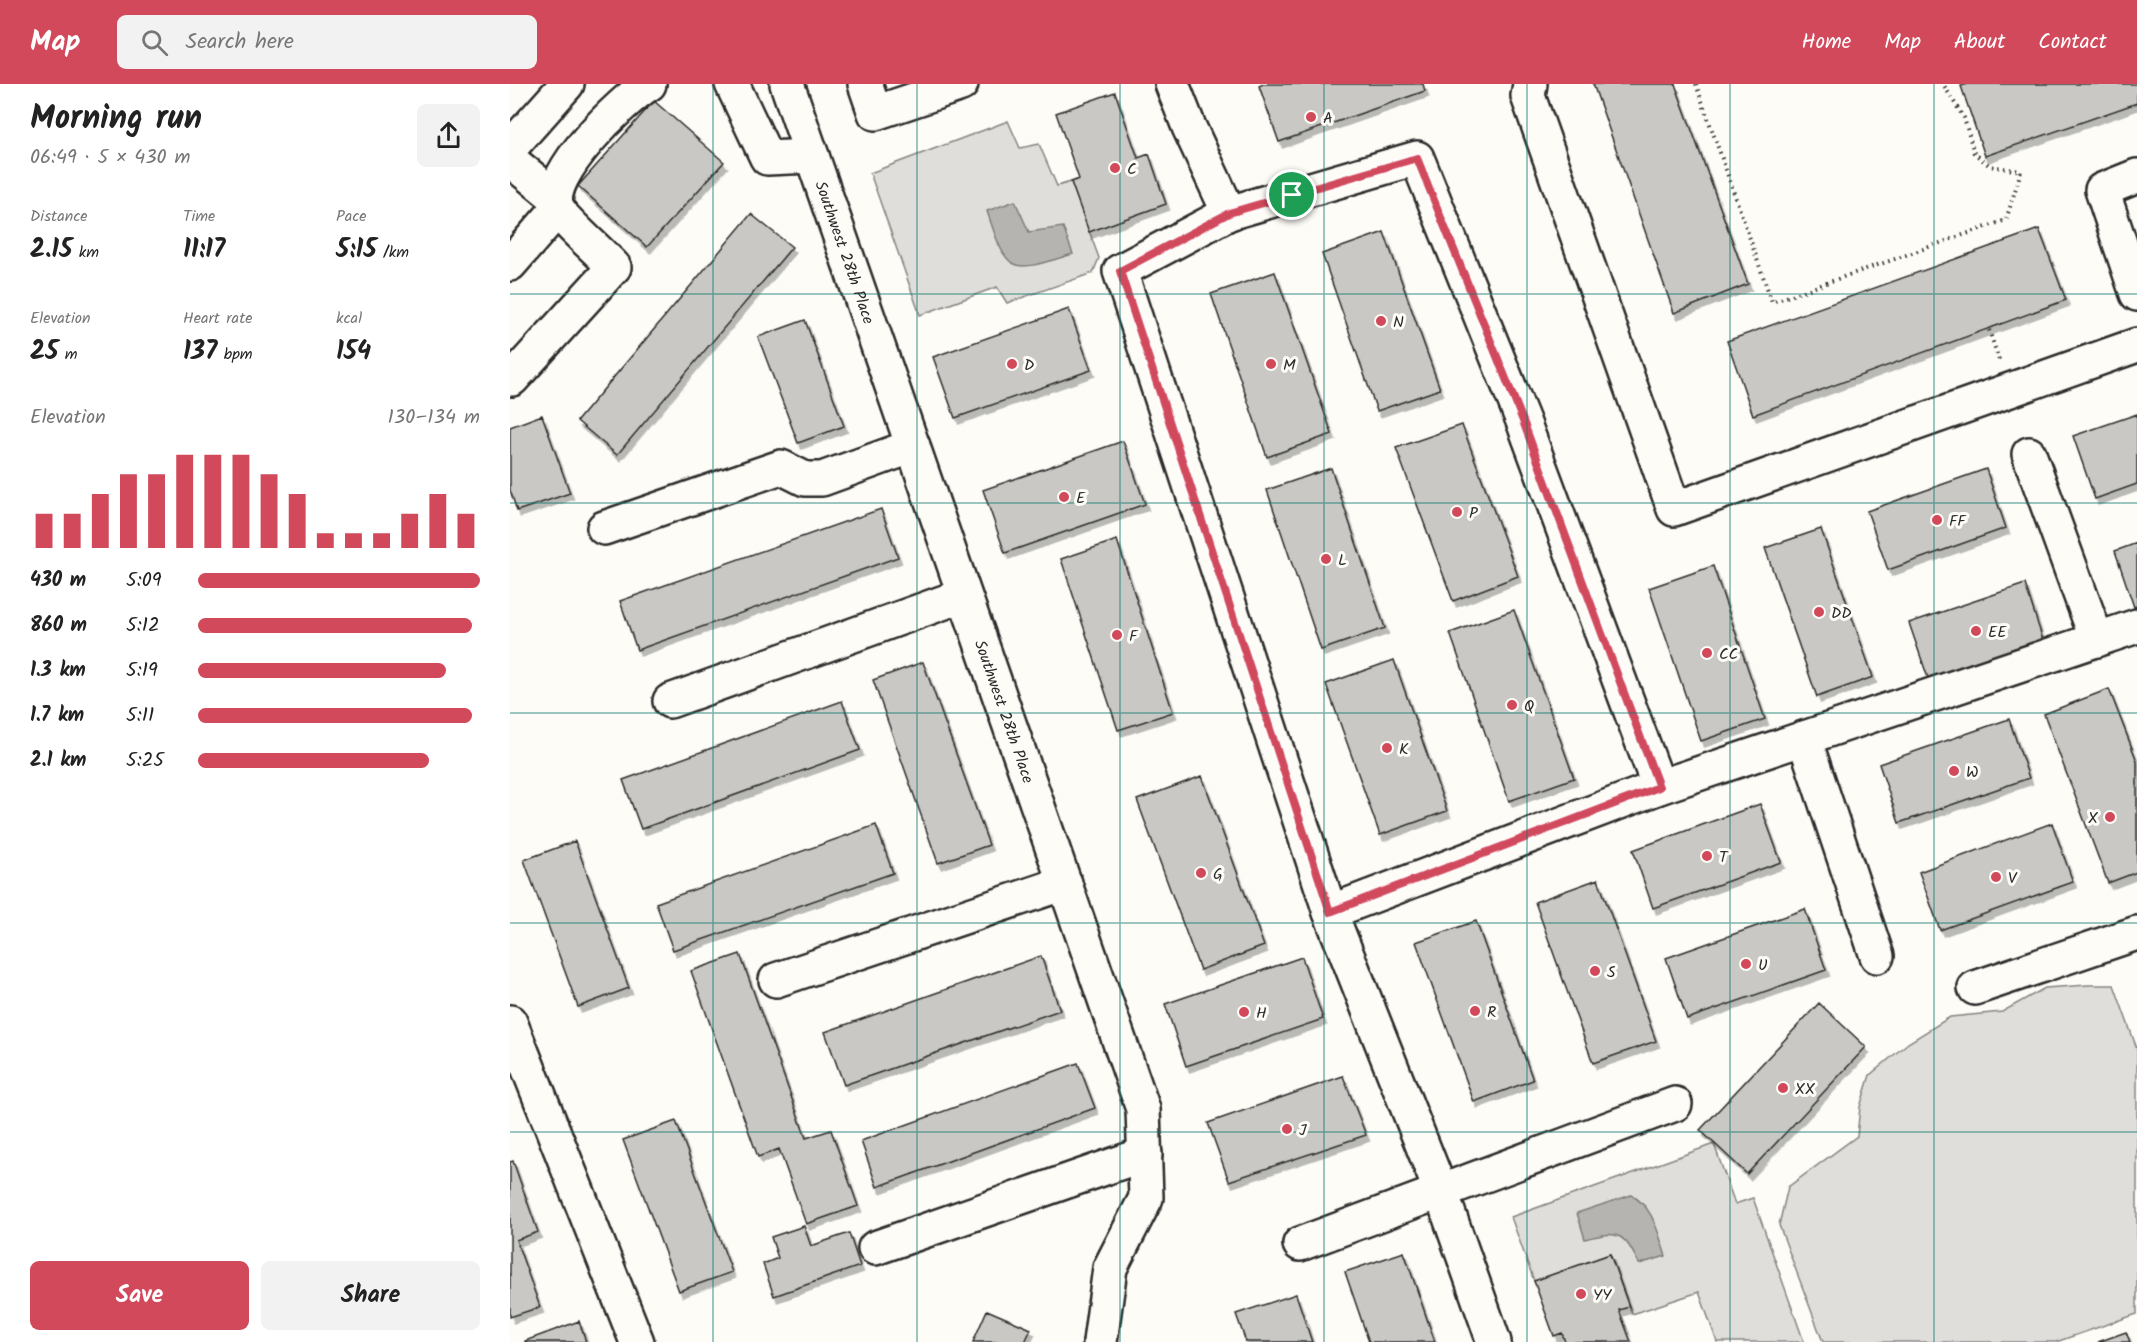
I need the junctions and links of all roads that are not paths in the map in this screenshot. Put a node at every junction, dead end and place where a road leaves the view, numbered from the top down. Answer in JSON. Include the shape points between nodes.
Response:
{"nodes":[{"id":1,"x":567,"y":84,"type":"edge"},
{"id":2,"x":649,"y":84,"type":"edge"},
{"id":3,"x":732,"y":84,"type":"edge"},
{"id":4,"x":787,"y":84,"type":"edge"},
{"id":5,"x":865,"y":84,"type":"edge"},
{"id":6,"x":961,"y":84,"type":"edge"},
{"id":7,"x":1172,"y":84,"type":"edge"},
{"id":8,"x":1530,"y":84,"type":"edge"},
{"id":9,"x":510,"y":148,"type":"edge"},
{"id":10,"x":812,"y":156,"type":"junction"},
{"id":11,"x":510,"y":160,"type":"edge"},
{"id":12,"x":2137,"y":176,"type":"edge"},
{"id":13,"x":556,"y":203,"type":"junction"},
{"id":14,"x":1229,"y":213,"type":"junction"},
{"id":15,"x":510,"y":264,"type":"edge"},
{"id":16,"x":2137,"y":294,"type":"edge"},
{"id":17,"x":2137,"y":345,"type":"edge"},
{"id":18,"x":510,"y":375,"type":"edge"},
{"id":19,"x":913,"y":446,"type":"junction"},
{"id":20,"x":2029,"y":454,"type":"dead end"},
{"id":21,"x":604,"y":528,"type":"dead end"},
{"id":22,"x":964,"y":595,"type":"junction"},
{"id":23,"x":2137,"y":626,"type":"edge"},
{"id":24,"x":2097,"y":640,"type":"junction"},
{"id":25,"x":670,"y":701,"type":"dead end"},
{"id":26,"x":1804,"y":738,"type":"junction"},
{"id":27,"x":1659,"y":787,"type":"junction"},
{"id":28,"x":1065,"y":883,"type":"junction"},
{"id":29,"x":1330,"y":912,"type":"junction"},
{"id":30,"x":2137,"y":933,"type":"edge"},
{"id":31,"x":1877,"y":956,"type":"dead end"},
{"id":32,"x":776,"y":980,"type":"dead end"},
{"id":33,"x":1975,"y":988,"type":"dead end"},
{"id":34,"x":510,"y":1022,"type":"edge"},
{"id":35,"x":1675,"y":1104,"type":"dead end"},
{"id":36,"x":1144,"y":1154,"type":"junction"},
{"id":37,"x":1441,"y":1192,"type":"junction"},
{"id":38,"x":1300,"y":1244,"type":"dead end"},
{"id":39,"x":875,"y":1248,"type":"dead end"},
{"id":40,"x":637,"y":1342,"type":"edge"},
{"id":41,"x":1101,"y":1342,"type":"edge"},
{"id":42,"x":1494,"y":1342,"type":"edge"}],
"edges":[{"from":1,"to":9,"type":"street"},
{"from":2,"to":13,"type":"street","via":[[622,104],[567,167]]},
{"from":3,"to":10,"type":"street","via":[[767,158]]},
{"from":4,"to":10,"type":"street","name":"Southwest 28th Place"},
{"from":5,"to":6,"type":"street","via":[[875,113]]},
{"from":7,"to":14,"type":"street"},
{"from":8,"to":17,"type":"street","via":[[1528,96],[1674,509]]},
{"from":10,"to":19,"type":"street","name":"Southwest 28th Place"},
{"from":11,"to":13,"type":"street"},
{"from":12,"to":16,"type":"street","via":[[2102,190]]},
{"from":13,"to":15,"type":"street"},
{"from":13,"to":18,"type":"street","via":[[614,267],[512,379]]},
{"from":14,"to":27,"type":"street","via":[[1417,158],[1523,421]]},
{"from":14,"to":29,"type":"street","via":[[1120,271]]},
{"from":19,"to":21,"type":"street","via":[[822,479],[805,479],[781,467]]},
{"from":19,"to":22,"type":"street","name":"Southwest 28th Place"},
{"from":20,"to":24,"type":"street"},
{"from":22,"to":25,"type":"street"},
{"from":22,"to":28,"type":"street","name":"Southwest 28th Place"},
{"from":23,"to":24,"type":"street"},
{"from":24,"to":26,"type":"street"},
{"from":26,"to":27,"type":"street"},
{"from":26,"to":31,"type":"street"},
{"from":27,"to":29,"type":"street"},
{"from":28,"to":32,"type":"street"},
{"from":28,"to":36,"type":"street","name":"Southwest 28th Place","via":[[1143,1108]]},
{"from":29,"to":37,"type":"street"},
{"from":30,"to":33,"type":"street"},
{"from":34,"to":40,"type":"street"},
{"from":35,"to":37,"type":"street"},
{"from":36,"to":39,"type":"street"},
{"from":36,"to":41,"type":"street","name":"Southwest 28th Place","via":[[1146,1198],[1110,1268]]},
{"from":37,"to":38,"type":"street"},
{"from":37,"to":42,"type":"street"}]}
